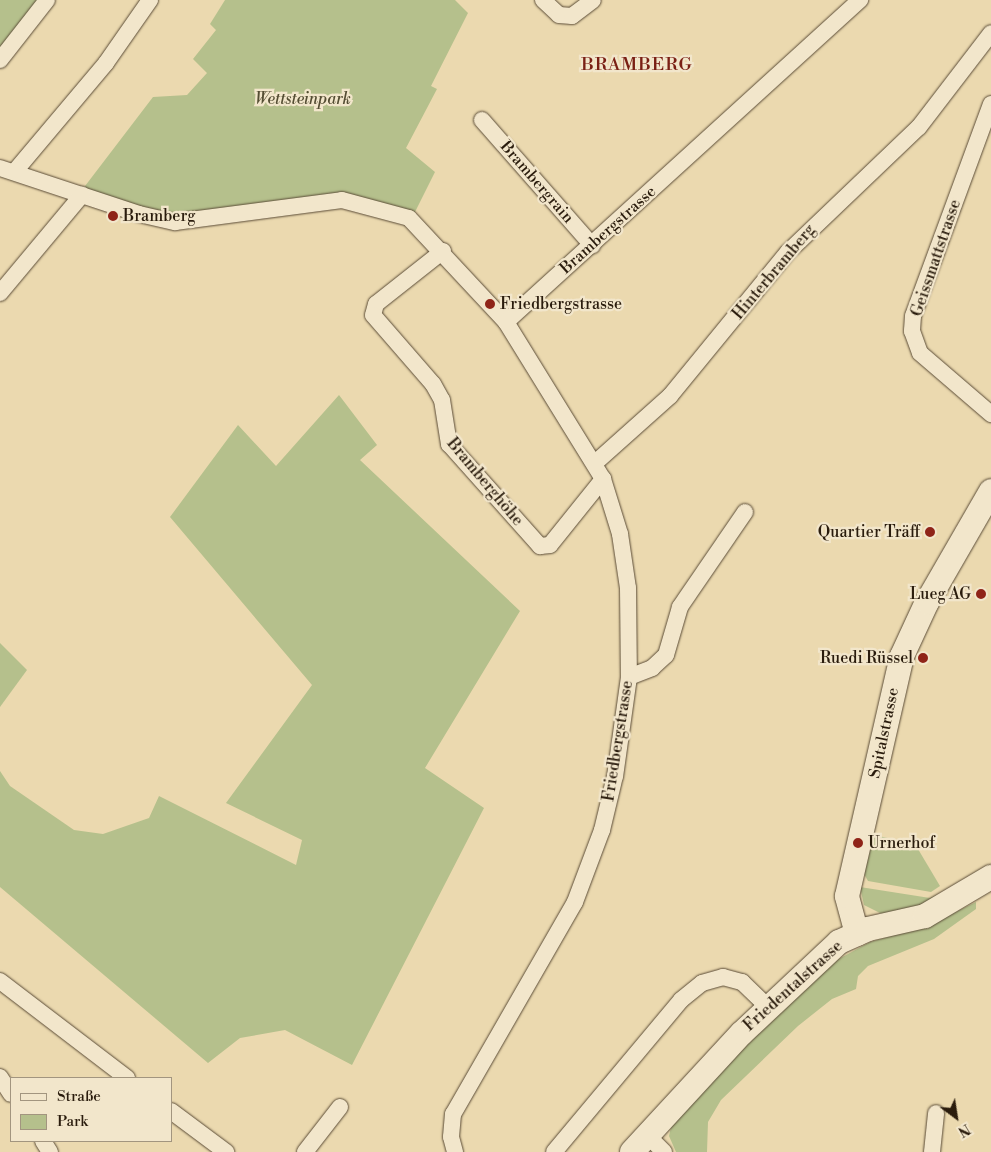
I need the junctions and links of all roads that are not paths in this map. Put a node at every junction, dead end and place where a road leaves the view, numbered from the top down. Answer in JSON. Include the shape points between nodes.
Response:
{"nodes":[{"id":1,"x":47,"y":0,"type":"edge"},
{"id":2,"x":150,"y":0,"type":"edge"},
{"id":3,"x":543,"y":0,"type":"edge"},
{"id":4,"x":594,"y":0,"type":"edge"},
{"id":5,"x":860,"y":0,"type":"edge"},
{"id":6,"x":991,"y":34,"type":"edge"},
{"id":7,"x":0,"y":60,"type":"edge"},
{"id":8,"x":991,"y":104,"type":"edge"},
{"id":9,"x":482,"y":120,"type":"dead end"},
{"id":10,"x":0,"y":168,"type":"edge"},
{"id":11,"x":16,"y":170,"type":"junction"},
{"id":12,"x":82,"y":195,"type":"junction"},
{"id":13,"x":592,"y":245,"type":"junction"},
{"id":14,"x":443,"y":252,"type":"junction"},
{"id":15,"x":0,"y":293,"type":"edge"},
{"id":16,"x":506,"y":322,"type":"junction"},
{"id":17,"x":991,"y":414,"type":"edge"},
{"id":18,"x":595,"y":463,"type":"junction"},
{"id":19,"x":603,"y":479,"type":"junction"},
{"id":20,"x":991,"y":490,"type":"edge"},
{"id":21,"x":745,"y":512,"type":"dead end"},
{"id":22,"x":629,"y":677,"type":"junction"},
{"id":23,"x":991,"y":877,"type":"edge"},
{"id":24,"x":857,"y":934,"type":"junction"},
{"id":25,"x":0,"y":981,"type":"edge"},
{"id":26,"x":768,"y":1007,"type":"junction"},
{"id":27,"x":0,"y":1077,"type":"edge"},
{"id":28,"x":126,"y":1077,"type":"edge"},
{"id":29,"x":10,"y":1092,"type":"edge"},
{"id":30,"x":340,"y":1107,"type":"dead end"},
{"id":31,"x":172,"y":1113,"type":"edge"},
{"id":32,"x":936,"y":1113,"type":"dead end"},
{"id":33,"x":639,"y":1144,"type":"edge"},
{"id":34,"x":226,"y":1152,"type":"edge"},
{"id":35,"x":305,"y":1152,"type":"edge"},
{"id":36,"x":455,"y":1152,"type":"edge"},
{"id":37,"x":554,"y":1152,"type":"edge"},
{"id":38,"x":664,"y":1152,"type":"edge"},
{"id":39,"x":932,"y":1152,"type":"edge"}],
"edges":[{"from":1,"to":7,"type":"street"},
{"from":2,"to":11,"type":"street","via":[[106,63]]},
{"from":3,"to":4,"type":"street","via":[[559,15],[572,16]]},
{"from":5,"to":13,"type":"street","name":"Brambergstrasse"},
{"from":6,"to":18,"type":"street","name":"Hinterbramberg","via":[[919,128],[794,245],[670,396]]},
{"from":8,"to":17,"type":"street","name":"Geissmattstrasse","via":[[913,316],[912,331],[920,353]]},
{"from":9,"to":13,"type":"street","name":"Brambergrain"},
{"from":10,"to":11,"type":"street"},
{"from":11,"to":12,"type":"street"},
{"from":12,"to":14,"type":"street","via":[[139,214],[188,223],[342,200],[409,218]]},
{"from":12,"to":15,"type":"street"},
{"from":13,"to":16,"type":"street","name":"Brambergstrasse"},
{"from":14,"to":16,"type":"street"},
{"from":14,"to":19,"type":"street","name":"Bramberghöhe","via":[[376,304],[373,315],[433,384],[442,400],[449,444],[540,546],[550,544]]},
{"from":16,"to":18,"type":"street","name":"Friedbergstrasse"},
{"from":18,"to":19,"type":"street","name":"Friedbergstrasse"},
{"from":19,"to":22,"type":"street","name":"Friedbergstrasse","via":[[620,534],[628,588]]},
{"from":20,"to":24,"type":"main road","name":"Spitalstrasse","via":[[927,602],[902,656],[847,896]]},
{"from":21,"to":22,"type":"street","via":[[680,607],[666,654],[652,668]]},
{"from":22,"to":36,"type":"street","name":"Friedbergstrasse","via":[[615,776],[582,888],[453,1114],[451,1138]]},
{"from":23,"to":24,"type":"main road","name":"Friedentalstrasse","via":[[925,916]]},
{"from":24,"to":26,"type":"main road","name":"Friedentalstrasse","via":[[840,942]]},
{"from":25,"to":28,"type":"street"},
{"from":26,"to":33,"type":"main road","name":"Friedentalstrasse"},
{"from":26,"to":37,"type":"street","via":[[742,982],[723,977],[702,983],[681,1000]]},
{"from":27,"to":29,"type":"street"},
{"from":30,"to":35,"type":"street"},
{"from":31,"to":34,"type":"street"},
{"from":32,"to":39,"type":"street"},
{"from":33,"to":38,"type":"street"}]}
